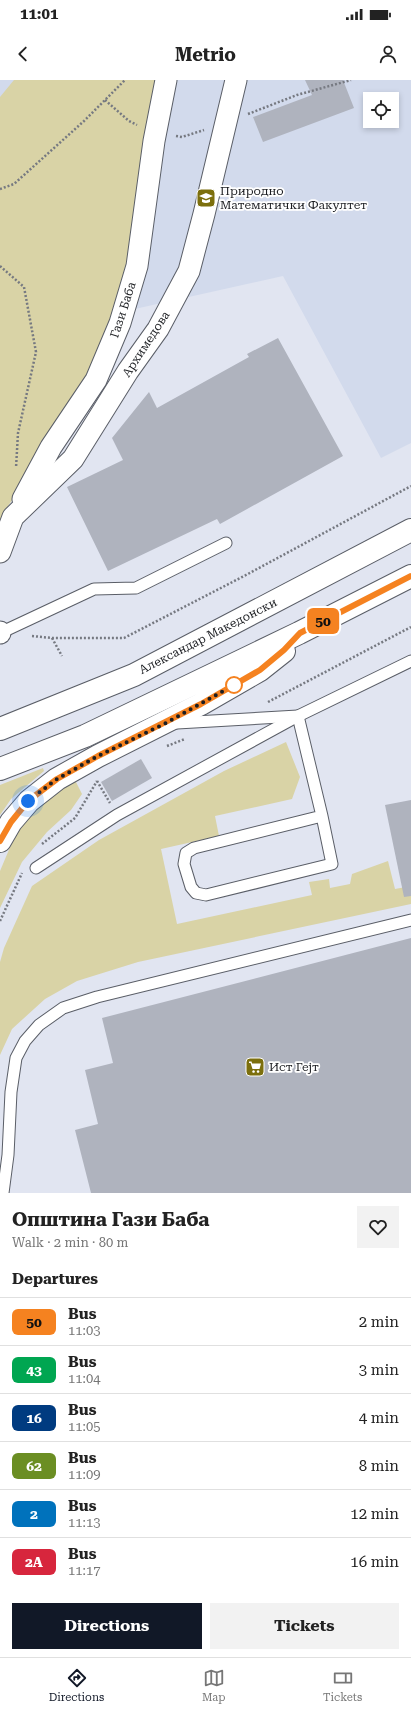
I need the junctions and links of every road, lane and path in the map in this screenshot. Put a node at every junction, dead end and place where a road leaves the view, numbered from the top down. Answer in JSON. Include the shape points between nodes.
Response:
{"nodes":[{"id":1,"x":125,"y":80,"type":"edge"},
{"id":2,"x":166,"y":80,"type":"edge"},
{"id":3,"x":236,"y":80,"type":"edge"},
{"id":4,"x":351,"y":80,"type":"edge"},
{"id":5,"x":105,"y":100,"type":"junction"},
{"id":6,"x":226,"y":123,"type":"junction"},
{"id":7,"x":155,"y":135,"type":"junction"},
{"id":8,"x":0,"y":189,"type":"edge"},
{"id":9,"x":0,"y":266,"type":"edge"},
{"id":10,"x":15,"y":475,"type":"dead end"},
{"id":11,"x":411,"y":486,"type":"edge"},
{"id":12,"x":13,"y":517,"type":"junction"},
{"id":13,"x":411,"y":530,"type":"edge"},
{"id":14,"x":226,"y":543,"type":"dead end"},
{"id":15,"x":0,"y":552,"type":"edge"},
{"id":16,"x":411,"y":576,"type":"edge"},
{"id":17,"x":411,"y":585,"type":"edge"},
{"id":18,"x":386,"y":589,"type":"junction"},
{"id":19,"x":411,"y":627,"type":"edge"},
{"id":20,"x":0,"y":632,"type":"edge"},
{"id":21,"x":300,"y":633,"type":"junction"},
{"id":22,"x":62,"y":656,"type":"dead end"},
{"id":23,"x":411,"y":661,"type":"edge"},
{"id":24,"x":263,"y":704,"type":"dead end"},
{"id":25,"x":298,"y":716,"type":"junction"},
{"id":26,"x":164,"y":724,"type":"junction"},
{"id":27,"x":0,"y":729,"type":"edge"},
{"id":28,"x":192,"y":736,"type":"dead end"},
{"id":29,"x":163,"y":748,"type":"dead end"},
{"id":30,"x":0,"y":769,"type":"edge"},
{"id":31,"x":104,"y":777,"type":"dead end"},
{"id":32,"x":97,"y":781,"type":"junction"},
{"id":33,"x":118,"y":815,"type":"junction"},
{"id":34,"x":322,"y":816,"type":"junction"},
{"id":35,"x":0,"y":841,"type":"edge"},
{"id":36,"x":40,"y":847,"type":"dead end"},
{"id":37,"x":36,"y":868,"type":"dead end"},
{"id":38,"x":24,"y":870,"type":"dead end"},
{"id":39,"x":411,"y":920,"type":"edge"},
{"id":40,"x":0,"y":921,"type":"edge"},
{"id":41,"x":3,"y":1193,"type":"edge"}],
"edges":[{"from":1,"to":5,"type":"path"},
{"from":2,"to":7,"type":"street","name":"Гази Баба"},
{"from":3,"to":6,"type":"street","name":"Архимедова"},
{"from":4,"to":6,"type":"path","via":[[297,95]]},
{"from":5,"to":7,"type":"path","via":[[129,120]]},
{"from":5,"to":8,"type":"path","via":[[14,184]]},
{"from":6,"to":7,"type":"path","via":[[182,137]]},
{"from":6,"to":12,"type":"street","name":"Архимедова","via":[[188,270],[158,329],[128,371],[73,459]]},
{"from":7,"to":12,"type":"street","name":"Гази Баба","via":[[137,266],[120,324],[96,380],[52,447]]},
{"from":9,"to":10,"type":"path","via":[[24,287],[36,352],[18,434]]},
{"from":11,"to":22,"type":"path","via":[[124,638],[52,638]]},
{"from":12,"to":15,"type":"street","name":"Архимедова"},
{"from":13,"to":27,"type":"street","name":"Александар Македонски","via":[[134,675]]},
{"from":14,"to":20,"type":"lane","via":[[136,588],[94,589]]},
{"from":16,"to":18,"type":"street"},
{"from":17,"to":18,"type":"street"},
{"from":18,"to":21,"type":"street"},
{"from":19,"to":24,"type":"path"},
{"from":21,"to":26,"type":"street","via":[[260,670]]},
{"from":21,"to":30,"type":"street","via":[[85,736]]},
{"from":23,"to":25,"type":"lane"},
{"from":25,"to":26,"type":"lane"},
{"from":25,"to":33,"type":"lane"},
{"from":25,"to":34,"type":"lane"},
{"from":26,"to":35,"type":"street","via":[[57,779],[28,801]]},
{"from":28,"to":29,"type":"path"},
{"from":31,"to":32,"type":"path"},
{"from":32,"to":33,"type":"path"},
{"from":32,"to":36,"type":"path","via":[[74,818]]},
{"from":33,"to":37,"type":"lane"},
{"from":34,"to":34,"type":"lane","via":[[194,848],[186,853],[184,864],[191,887],[196,893],[206,894],[332,864]]},
{"from":38,"to":40,"type":"path"},
{"from":39,"to":41,"type":"lane","via":[[97,997],[62,1008],[39,1025],[16,1058]]}]}
